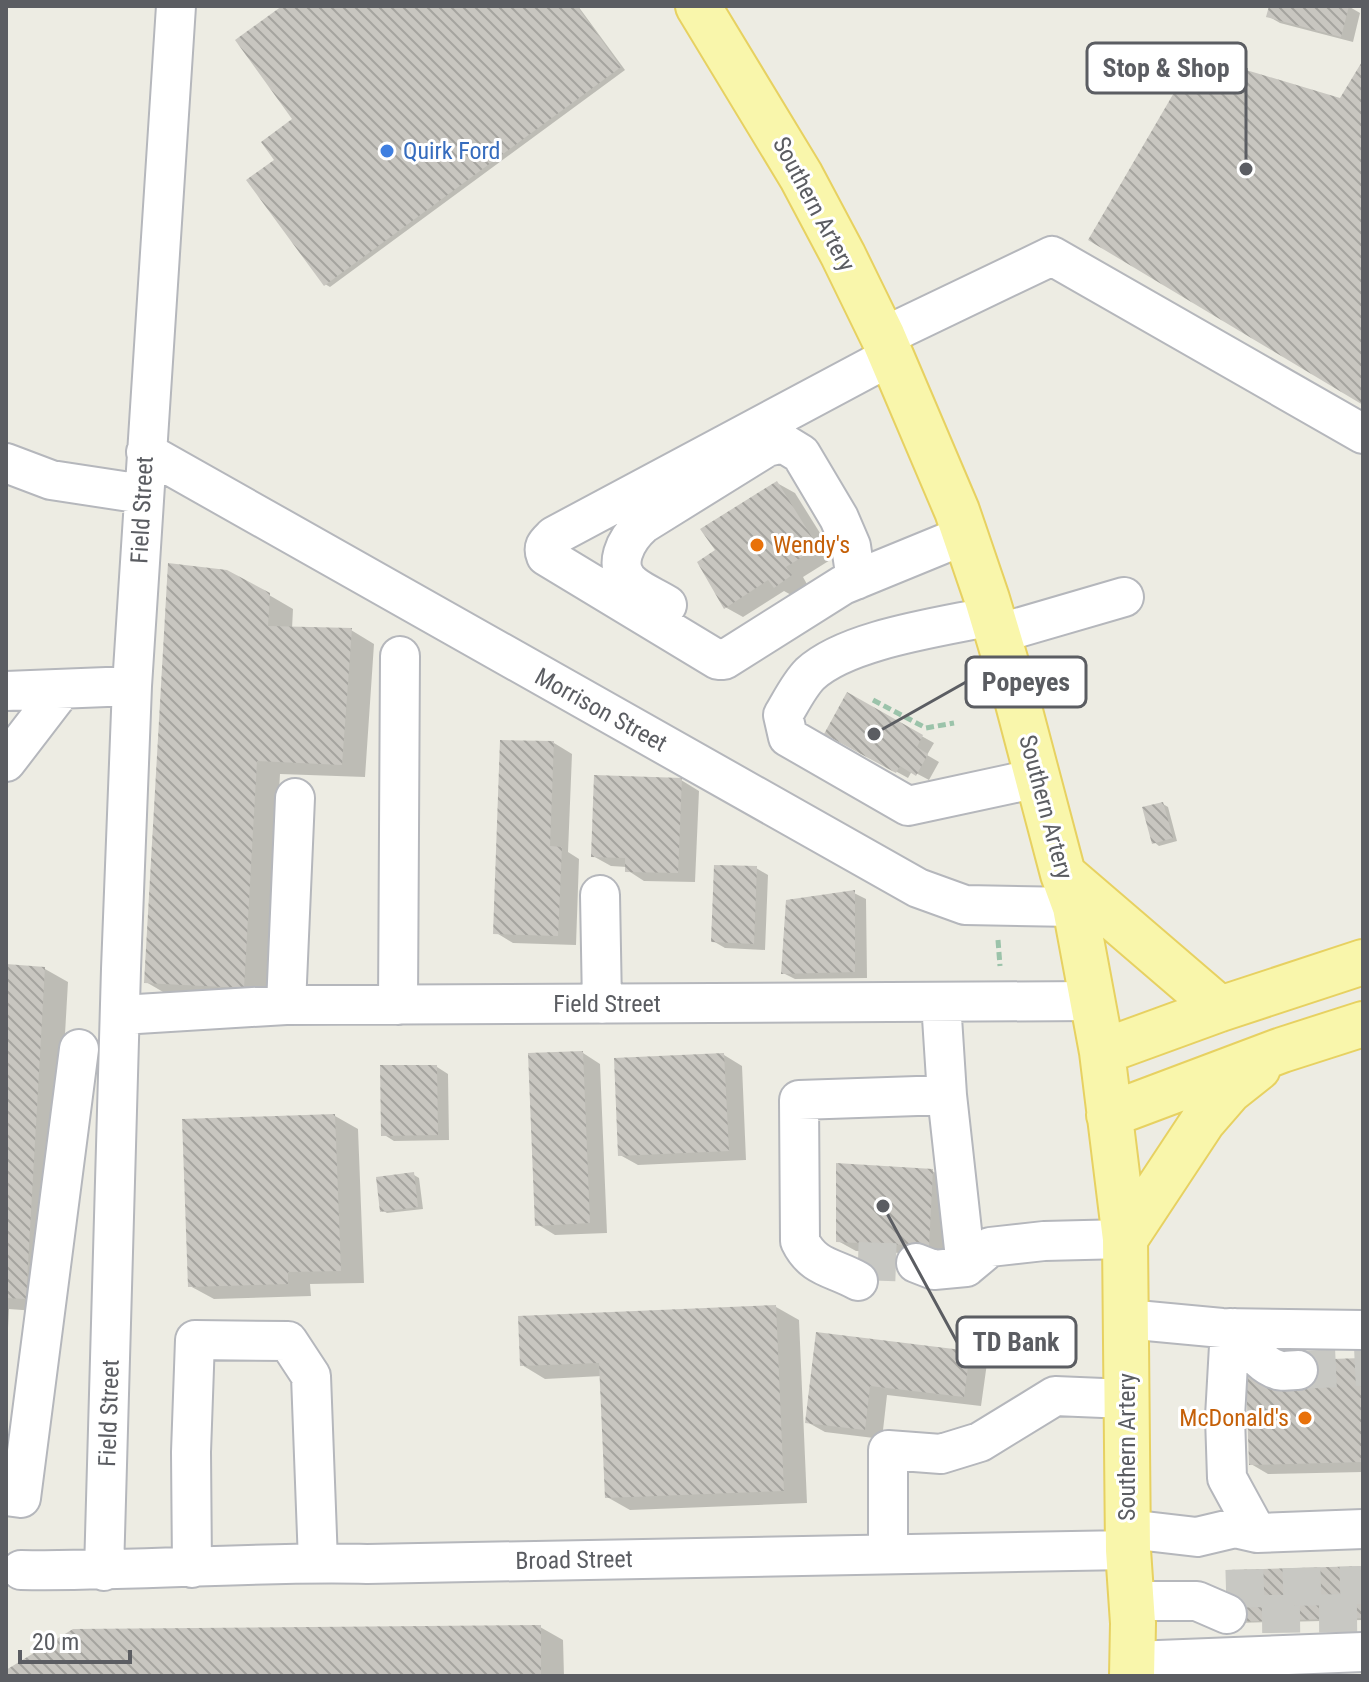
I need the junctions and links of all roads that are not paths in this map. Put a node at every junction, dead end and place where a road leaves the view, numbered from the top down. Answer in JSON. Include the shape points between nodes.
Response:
{"nodes":[{"id":1,"x":176,"y":6,"type":"edge"},
{"id":2,"x":698,"y":6,"type":"edge"},
{"id":3,"x":887,"y":347,"type":"junction"},
{"id":4,"x":778,"y":432,"type":"junction"},
{"id":5,"x":1363,"y":434,"type":"edge"},
{"id":6,"x":146,"y":452,"type":"junction"},
{"id":7,"x":6,"y":463,"type":"edge"},
{"id":8,"x":143,"y":494,"type":"junction"},
{"id":9,"x":965,"y":535,"type":"junction"},
{"id":10,"x":854,"y":566,"type":"junction"},
{"id":11,"x":1124,"y":597,"type":"dead end"},
{"id":12,"x":995,"y":625,"type":"junction"},
{"id":13,"x":400,"y":656,"type":"dead end"},
{"id":14,"x":132,"y":686,"type":"junction"},
{"id":15,"x":62,"y":689,"type":"junction"},
{"id":16,"x":6,"y":691,"type":"edge"},
{"id":17,"x":6,"y":762,"type":"edge"},
{"id":18,"x":1038,"y":778,"type":"junction"},
{"id":19,"x":295,"y":798,"type":"dead end"},
{"id":20,"x":1069,"y":890,"type":"junction"},
{"id":21,"x":600,"y":895,"type":"dead end"},
{"id":22,"x":1363,"y":962,"type":"edge"},
{"id":23,"x":1093,"y":1001,"type":"junction"},
{"id":24,"x":941,"y":1002,"type":"junction"},
{"id":25,"x":602,"y":1004,"type":"junction"},
{"id":26,"x":286,"y":1005,"type":"junction"},
{"id":27,"x":398,"y":1005,"type":"junction"},
{"id":28,"x":1220,"y":1009,"type":"junction"},
{"id":29,"x":121,"y":1015,"type":"junction"},
{"id":30,"x":1363,"y":1024,"type":"edge"},
{"id":31,"x":79,"y":1049,"type":"dead end"},
{"id":32,"x":1282,"y":1050,"type":"junction"},
{"id":33,"x":1102,"y":1052,"type":"junction"},
{"id":34,"x":947,"y":1095,"type":"junction"},
{"id":35,"x":1109,"y":1115,"type":"junction"},
{"id":36,"x":1125,"y":1239,"type":"junction"},
{"id":37,"x":851,"y":1270,"type":"tunnel mouth"},
{"id":38,"x":1126,"y":1319,"type":"junction"},
{"id":39,"x":1232,"y":1328,"type":"junction"},
{"id":40,"x":1363,"y":1330,"type":"edge"},
{"id":41,"x":1298,"y":1370,"type":"tunnel mouth"},
{"id":42,"x":1127,"y":1399,"type":"junction"},
{"id":43,"x":6,"y":1496,"type":"edge"},
{"id":44,"x":1363,"y":1512,"type":"edge"},
{"id":45,"x":1363,"y":1529,"type":"edge"},
{"id":46,"x":1262,"y":1533,"type":"junction"},
{"id":47,"x":888,"y":1554,"type":"junction"},
{"id":48,"x":1129,"y":1560,"type":"junction"},
{"id":49,"x":318,"y":1562,"type":"junction"},
{"id":50,"x":192,"y":1568,"type":"junction"},
{"id":51,"x":104,"y":1571,"type":"junction"},
{"id":52,"x":11,"y":1579,"type":"edge"},
{"id":53,"x":1217,"y":1601,"type":"tunnel mouth"},
{"id":54,"x":1363,"y":1652,"type":"edge"},
{"id":55,"x":1126,"y":1671,"type":"edge"}],
"edges":[{"from":1,"to":6,"type":"street","name":"Field Street"},
{"from":2,"to":3,"type":"main road","name":"Southern Artery","via":[[801,176]]},
{"from":3,"to":4,"type":"street"},
{"from":3,"to":5,"type":"street","via":[[1052,256]]},
{"from":3,"to":9,"type":"main road","name":"Southern Artery"},
{"from":4,"to":10,"type":"street","via":[[801,454],[839,518]]},
{"from":4,"to":10,"type":"street","via":[[767,447],[643,524],[625,544],[626,578],[716,633],[734,630]]},
{"from":4,"to":10,"type":"street","via":[[554,536],[545,545],[546,556],[718,660],[843,585]]},
{"from":6,"to":8,"type":"street","name":"Field Street"},
{"from":6,"to":20,"type":"street","name":"Morrison Street","via":[[918,888],[965,905]]},
{"from":7,"to":8,"type":"street","via":[[51,480]]},
{"from":8,"to":14,"type":"street","name":"Field Street"},
{"from":9,"to":10,"type":"street"},
{"from":9,"to":12,"type":"main road","name":"Southern Artery"},
{"from":11,"to":12,"type":"street"},
{"from":12,"to":18,"type":"main road","name":"Southern Artery"},
{"from":12,"to":18,"type":"street","via":[[884,640],[834,658],[810,674],[783,715],[788,737],[908,806]]},
{"from":13,"to":27,"type":"street"},
{"from":14,"to":15,"type":"street"},
{"from":14,"to":29,"type":"street","name":"Field Street"},
{"from":15,"to":16,"type":"street"},
{"from":15,"to":17,"type":"street"},
{"from":18,"to":20,"type":"main road","name":"Southern Artery"},
{"from":19,"to":26,"type":"street"},
{"from":20,"to":23,"type":"main road","name":"Southern Artery"},
{"from":20,"to":28,"type":"main road"},
{"from":21,"to":25,"type":"street"},
{"from":22,"to":28,"type":"main road"},
{"from":23,"to":24,"type":"street","name":"Field Street"},
{"from":23,"to":33,"type":"main road","name":"Southern Artery"},
{"from":24,"to":25,"type":"street","name":"Field Street"},
{"from":24,"to":34,"type":"street"},
{"from":25,"to":27,"type":"street","name":"Field Street"},
{"from":26,"to":27,"type":"street","name":"Field Street"},
{"from":26,"to":29,"type":"street","name":"Field Street"},
{"from":28,"to":33,"type":"main road"},
{"from":29,"to":51,"type":"street","name":"Field Street"},
{"from":30,"to":32,"type":"main road"},
{"from":31,"to":43,"type":"street","via":[[21,1498]]},
{"from":32,"to":35,"type":"main road"},
{"from":32,"to":36,"type":"main road","via":[[1229,1091],[1203,1121]]},
{"from":33,"to":35,"type":"main road","name":"Southern Artery"},
{"from":34,"to":36,"type":"street","via":[[933,1270],[990,1247]]},
{"from":34,"to":37,"type":"street","via":[[799,1100],[800,1241],[818,1265]]},
{"from":35,"to":36,"type":"main road","name":"Southern Artery"},
{"from":36,"to":38,"type":"main road","name":"Southern Artery"},
{"from":38,"to":39,"type":"street"},
{"from":38,"to":42,"type":"main road","name":"Southern Artery"},
{"from":39,"to":40,"type":"street"},
{"from":39,"to":41,"type":"street","via":[[1278,1371]]},
{"from":39,"to":46,"type":"street","via":[[1225,1417],[1227,1478]]},
{"from":42,"to":47,"type":"street","via":[[1055,1396],[980,1442],[941,1454],[888,1450]]},
{"from":42,"to":48,"type":"main road","name":"Southern Artery"},
{"from":44,"to":46,"type":"street","via":[[1306,1514]]},
{"from":45,"to":46,"type":"street"},
{"from":46,"to":48,"type":"street","via":[[1235,1528]]},
{"from":47,"to":48,"type":"street","name":"Broad Street"},
{"from":47,"to":49,"type":"street","name":"Broad Street"},
{"from":48,"to":53,"type":"street"},
{"from":48,"to":55,"type":"main road","name":"Southern Artery"},
{"from":49,"to":50,"type":"street","name":"Broad Street"},
{"from":49,"to":50,"type":"street","via":[[311,1376],[288,1341],[195,1340]]},
{"from":50,"to":51,"type":"street","name":"Broad Street"},
{"from":51,"to":52,"type":"street","name":"Broad Street"},
{"from":54,"to":55,"type":"street"}]}
